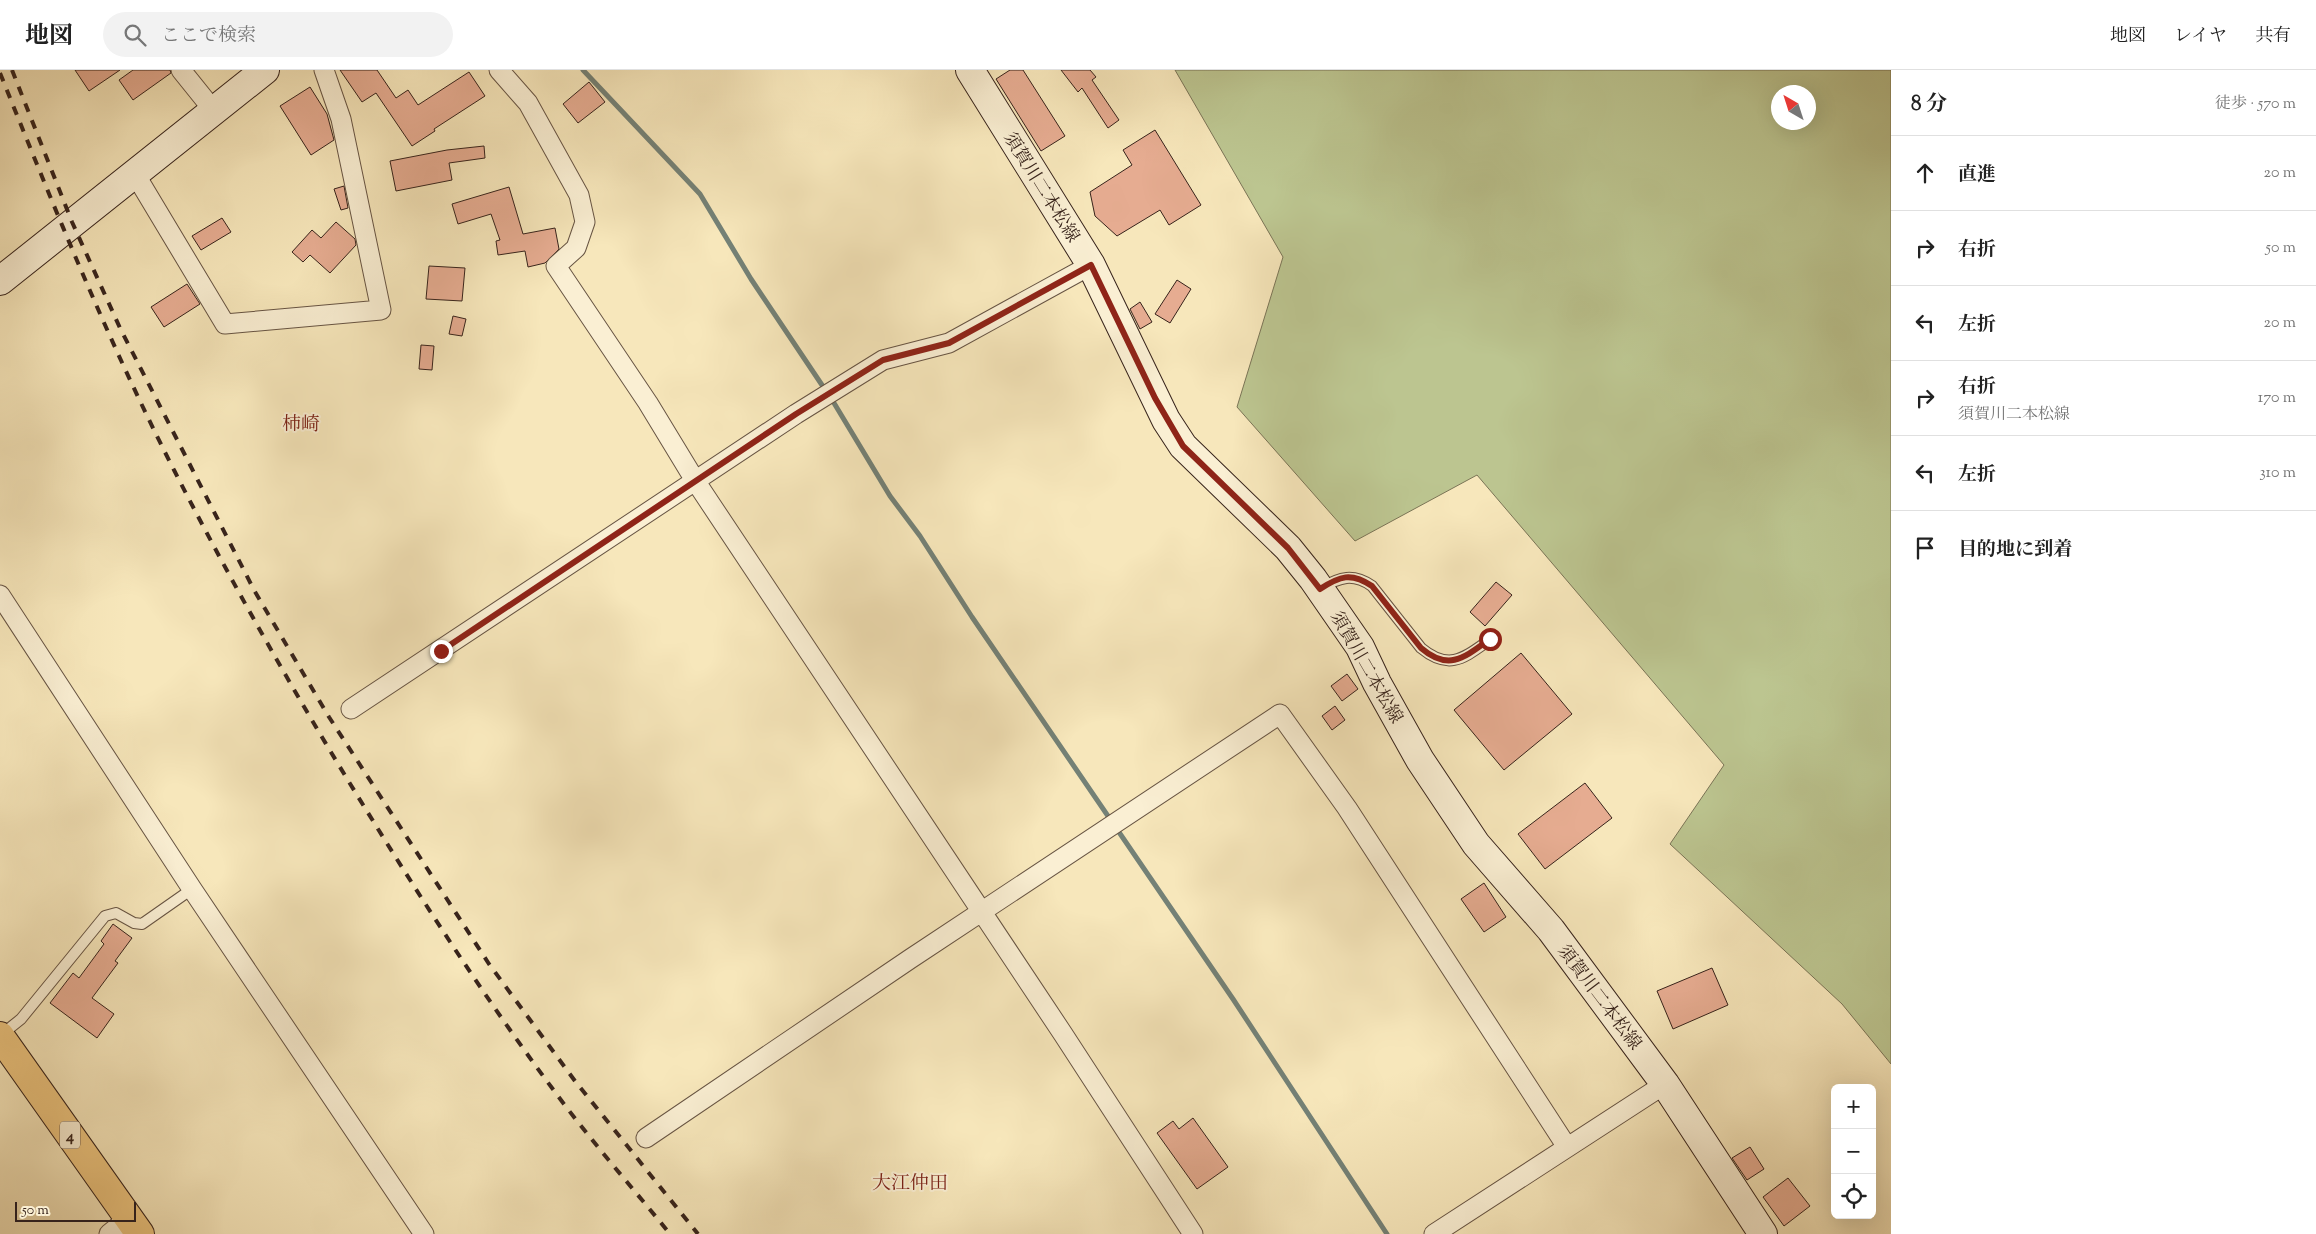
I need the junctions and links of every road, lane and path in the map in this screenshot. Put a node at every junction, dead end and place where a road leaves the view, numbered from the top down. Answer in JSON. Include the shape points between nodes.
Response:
{"nodes":[{"id":1,"x":181,"y":70,"type":"edge"},
{"id":2,"x":265,"y":70,"type":"edge"},
{"id":3,"x":324,"y":70,"type":"edge"},
{"id":4,"x":499,"y":70,"type":"edge"},
{"id":5,"x":970,"y":70,"type":"edge"},
{"id":6,"x":214,"y":111,"type":"junction"},
{"id":7,"x":135,"y":174,"type":"junction"},
{"id":8,"x":1091,"y":265,"type":"junction"},
{"id":9,"x":0,"y":281,"type":"edge"},
{"id":10,"x":696,"y":482,"type":"junction"},
{"id":11,"x":1320,"y":589,"type":"junction"},
{"id":12,"x":0,"y":595,"type":"edge"},
{"id":13,"x":1490,"y":639,"type":"dead end"},
{"id":14,"x":351,"y":709,"type":"dead end"},
{"id":15,"x":192,"y":889,"type":"junction"},
{"id":16,"x":980,"y":912,"type":"junction"},
{"id":17,"x":0,"y":1036,"type":"edge"},
{"id":18,"x":0,"y":1061,"type":"edge"},
{"id":19,"x":1665,"y":1084,"type":"junction"},
{"id":20,"x":646,"y":1138,"type":"dead end"},
{"id":21,"x":1567,"y":1147,"type":"junction"},
{"id":22,"x":123,"y":1232,"type":"edge"},
{"id":23,"x":424,"y":1234,"type":"edge"},
{"id":24,"x":1193,"y":1234,"type":"edge"},
{"id":25,"x":1434,"y":1234,"type":"edge"},
{"id":26,"x":1763,"y":1234,"type":"edge"}],
"edges":[{"from":1,"to":6,"type":"street"},
{"from":2,"to":6,"type":"main road"},
{"from":3,"to":7,"type":"street","via":[[341,120],[381,310],[225,324]]},
{"from":4,"to":10,"type":"street","via":[[528,103],[579,196],[585,222],[576,248],[556,266],[648,403]]},
{"from":5,"to":8,"type":"main road","name":"須賀川二本松線"},
{"from":6,"to":7,"type":"main road"},
{"from":7,"to":9,"type":"main road"},
{"from":8,"to":10,"type":"street","via":[[949,343],[883,360]]},
{"from":8,"to":11,"type":"main road","name":"須賀川二本松線","via":[[1155,398],[1183,446],[1288,548]]},
{"from":10,"to":14,"type":"street"},
{"from":10,"to":16,"type":"street"},
{"from":11,"to":13,"type":"lane","via":[[1336,579],[1352,576],[1364,580],[1421,648],[1429,655],[1448,662],[1463,658]]},
{"from":11,"to":19,"type":"main road","name":"須賀川二本松線","via":[[1360,647],[1376,683],[1420,760],[1476,844],[1551,930]]},
{"from":12,"to":15,"type":"street"},
{"from":15,"to":17,"type":"lane","via":[[142,924],[116,913],[105,916],[21,1019]]},
{"from":15,"to":23,"type":"street"},
{"from":16,"to":20,"type":"street"},
{"from":16,"to":21,"type":"street","via":[[1280,714],[1347,808]]},
{"from":16,"to":24,"type":"street"},
{"from":17,"to":22,"type":"highway","number":"4"},
{"from":18,"to":22,"type":"highway","number":"4"},
{"from":19,"to":21,"type":"street"},
{"from":19,"to":26,"type":"main road","name":"須賀川二本松線"},
{"from":21,"to":25,"type":"street"}]}
